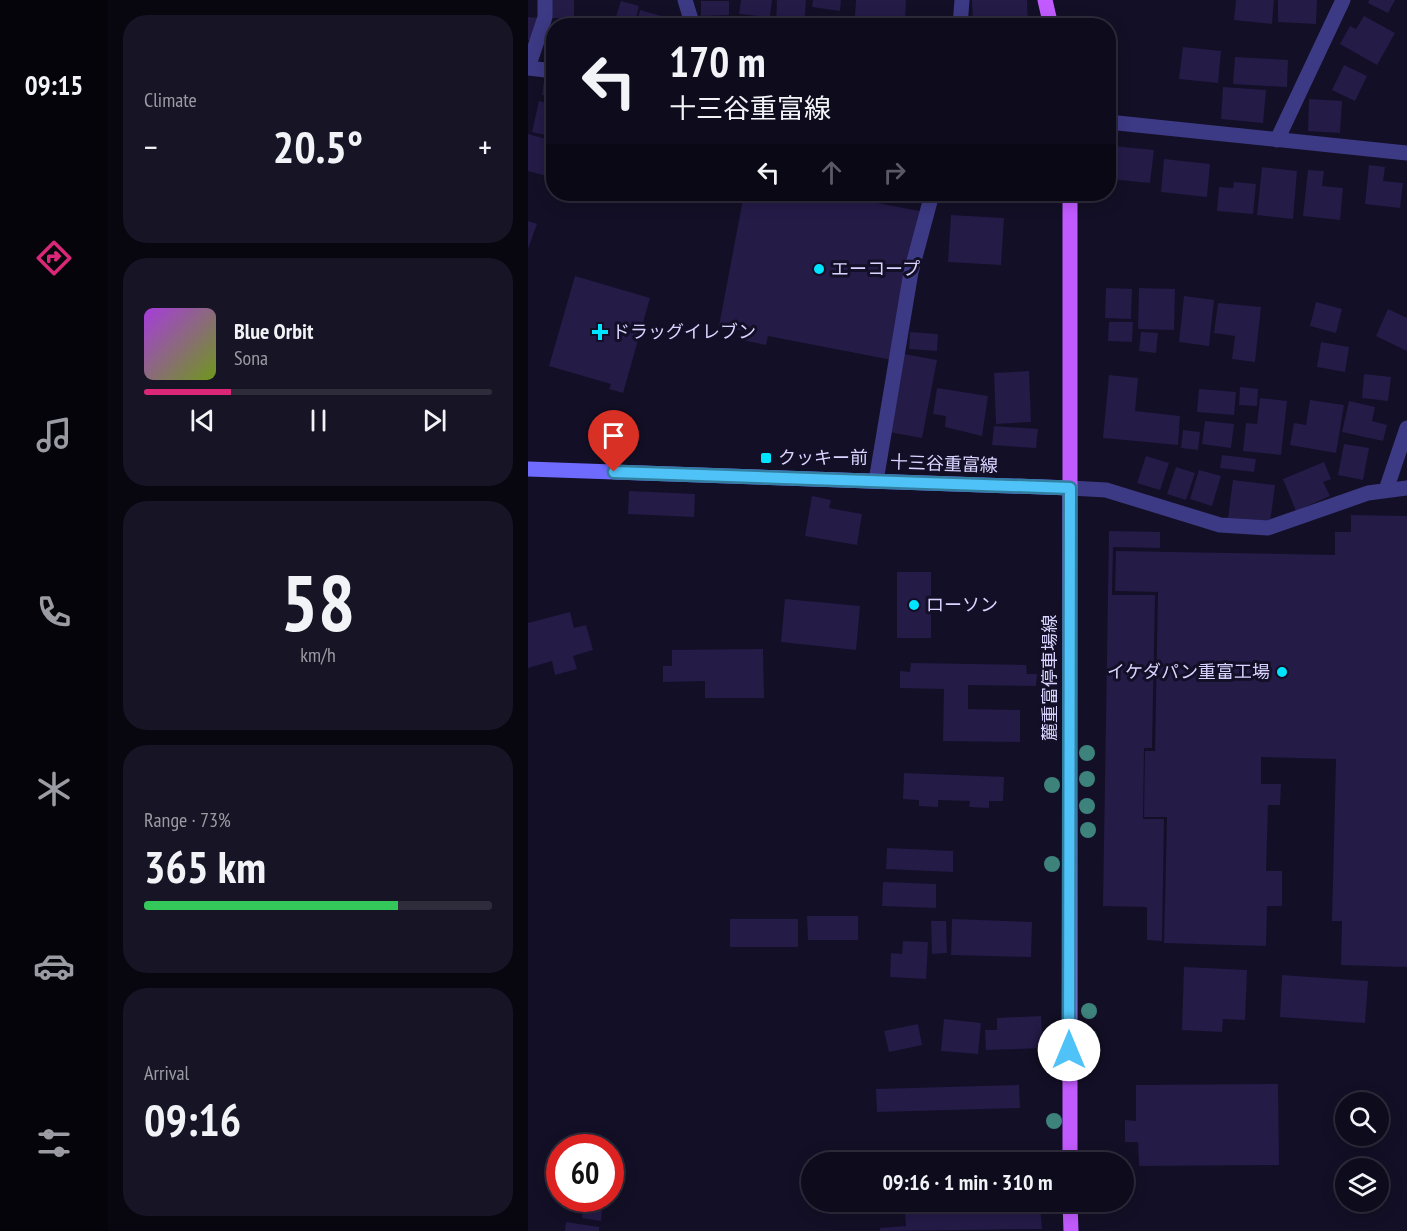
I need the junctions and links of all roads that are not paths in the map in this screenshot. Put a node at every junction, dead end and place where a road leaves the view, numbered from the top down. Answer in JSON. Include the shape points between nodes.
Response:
{"nodes":[{"id":1,"x":545,"y":0,"type":"edge"},
{"id":2,"x":686,"y":0,"type":"edge"},
{"id":3,"x":962,"y":0,"type":"edge"},
{"id":4,"x":1045,"y":0,"type":"edge"},
{"id":5,"x":1342,"y":0,"type":"edge"},
{"id":6,"x":691,"y":18,"type":"edge"},
{"id":7,"x":961,"y":18,"type":"edge"},
{"id":8,"x":1049,"y":18,"type":"edge"},
{"id":9,"x":528,"y":68,"type":"edge"},
{"id":10,"x":546,"y":70,"type":"edge"},
{"id":11,"x":1116,"y":123,"type":"edge"},
{"id":12,"x":1276,"y":140,"type":"junction"},
{"id":13,"x":1407,"y":153,"type":"edge"},
{"id":14,"x":930,"y":201,"type":"edge"},
{"id":15,"x":1070,"y":201,"type":"edge"},
{"id":16,"x":1407,"y":428,"type":"edge"},
{"id":17,"x":528,"y":469,"type":"edge"},
{"id":18,"x":876,"y":481,"type":"junction"},
{"id":19,"x":1070,"y":488,"type":"junction"},
{"id":20,"x":1407,"y":488,"type":"edge"},
{"id":21,"x":1386,"y":490,"type":"junction"},
{"id":22,"x":1070,"y":1152,"type":"edge"},
{"id":23,"x":1071,"y":1212,"type":"edge"},
{"id":24,"x":1071,"y":1231,"type":"edge"}],
"edges":[{"from":1,"to":9,"type":"street","via":[[546,17]]},
{"from":2,"to":6,"type":"street"},
{"from":3,"to":7,"type":"street"},
{"from":4,"to":8,"type":"main road"},
{"from":5,"to":12,"type":"street"},
{"from":9,"to":10,"type":"street"},
{"from":11,"to":12,"type":"street"},
{"from":12,"to":13,"type":"street"},
{"from":14,"to":18,"type":"street","via":[[911,272]]},
{"from":15,"to":19,"type":"main road","name":"麓重富停車場線"},
{"from":16,"to":21,"type":"street"},
{"from":17,"to":18,"type":"main road","name":"十三谷重富線"},
{"from":18,"to":19,"type":"main road","name":"十三谷重富線"},
{"from":19,"to":21,"type":"street","via":[[1106,490],[1220,525],[1268,528]]},
{"from":19,"to":22,"type":"main road","name":"麓重富停車場線"},
{"from":20,"to":21,"type":"street"},
{"from":23,"to":24,"type":"main road"}]}
